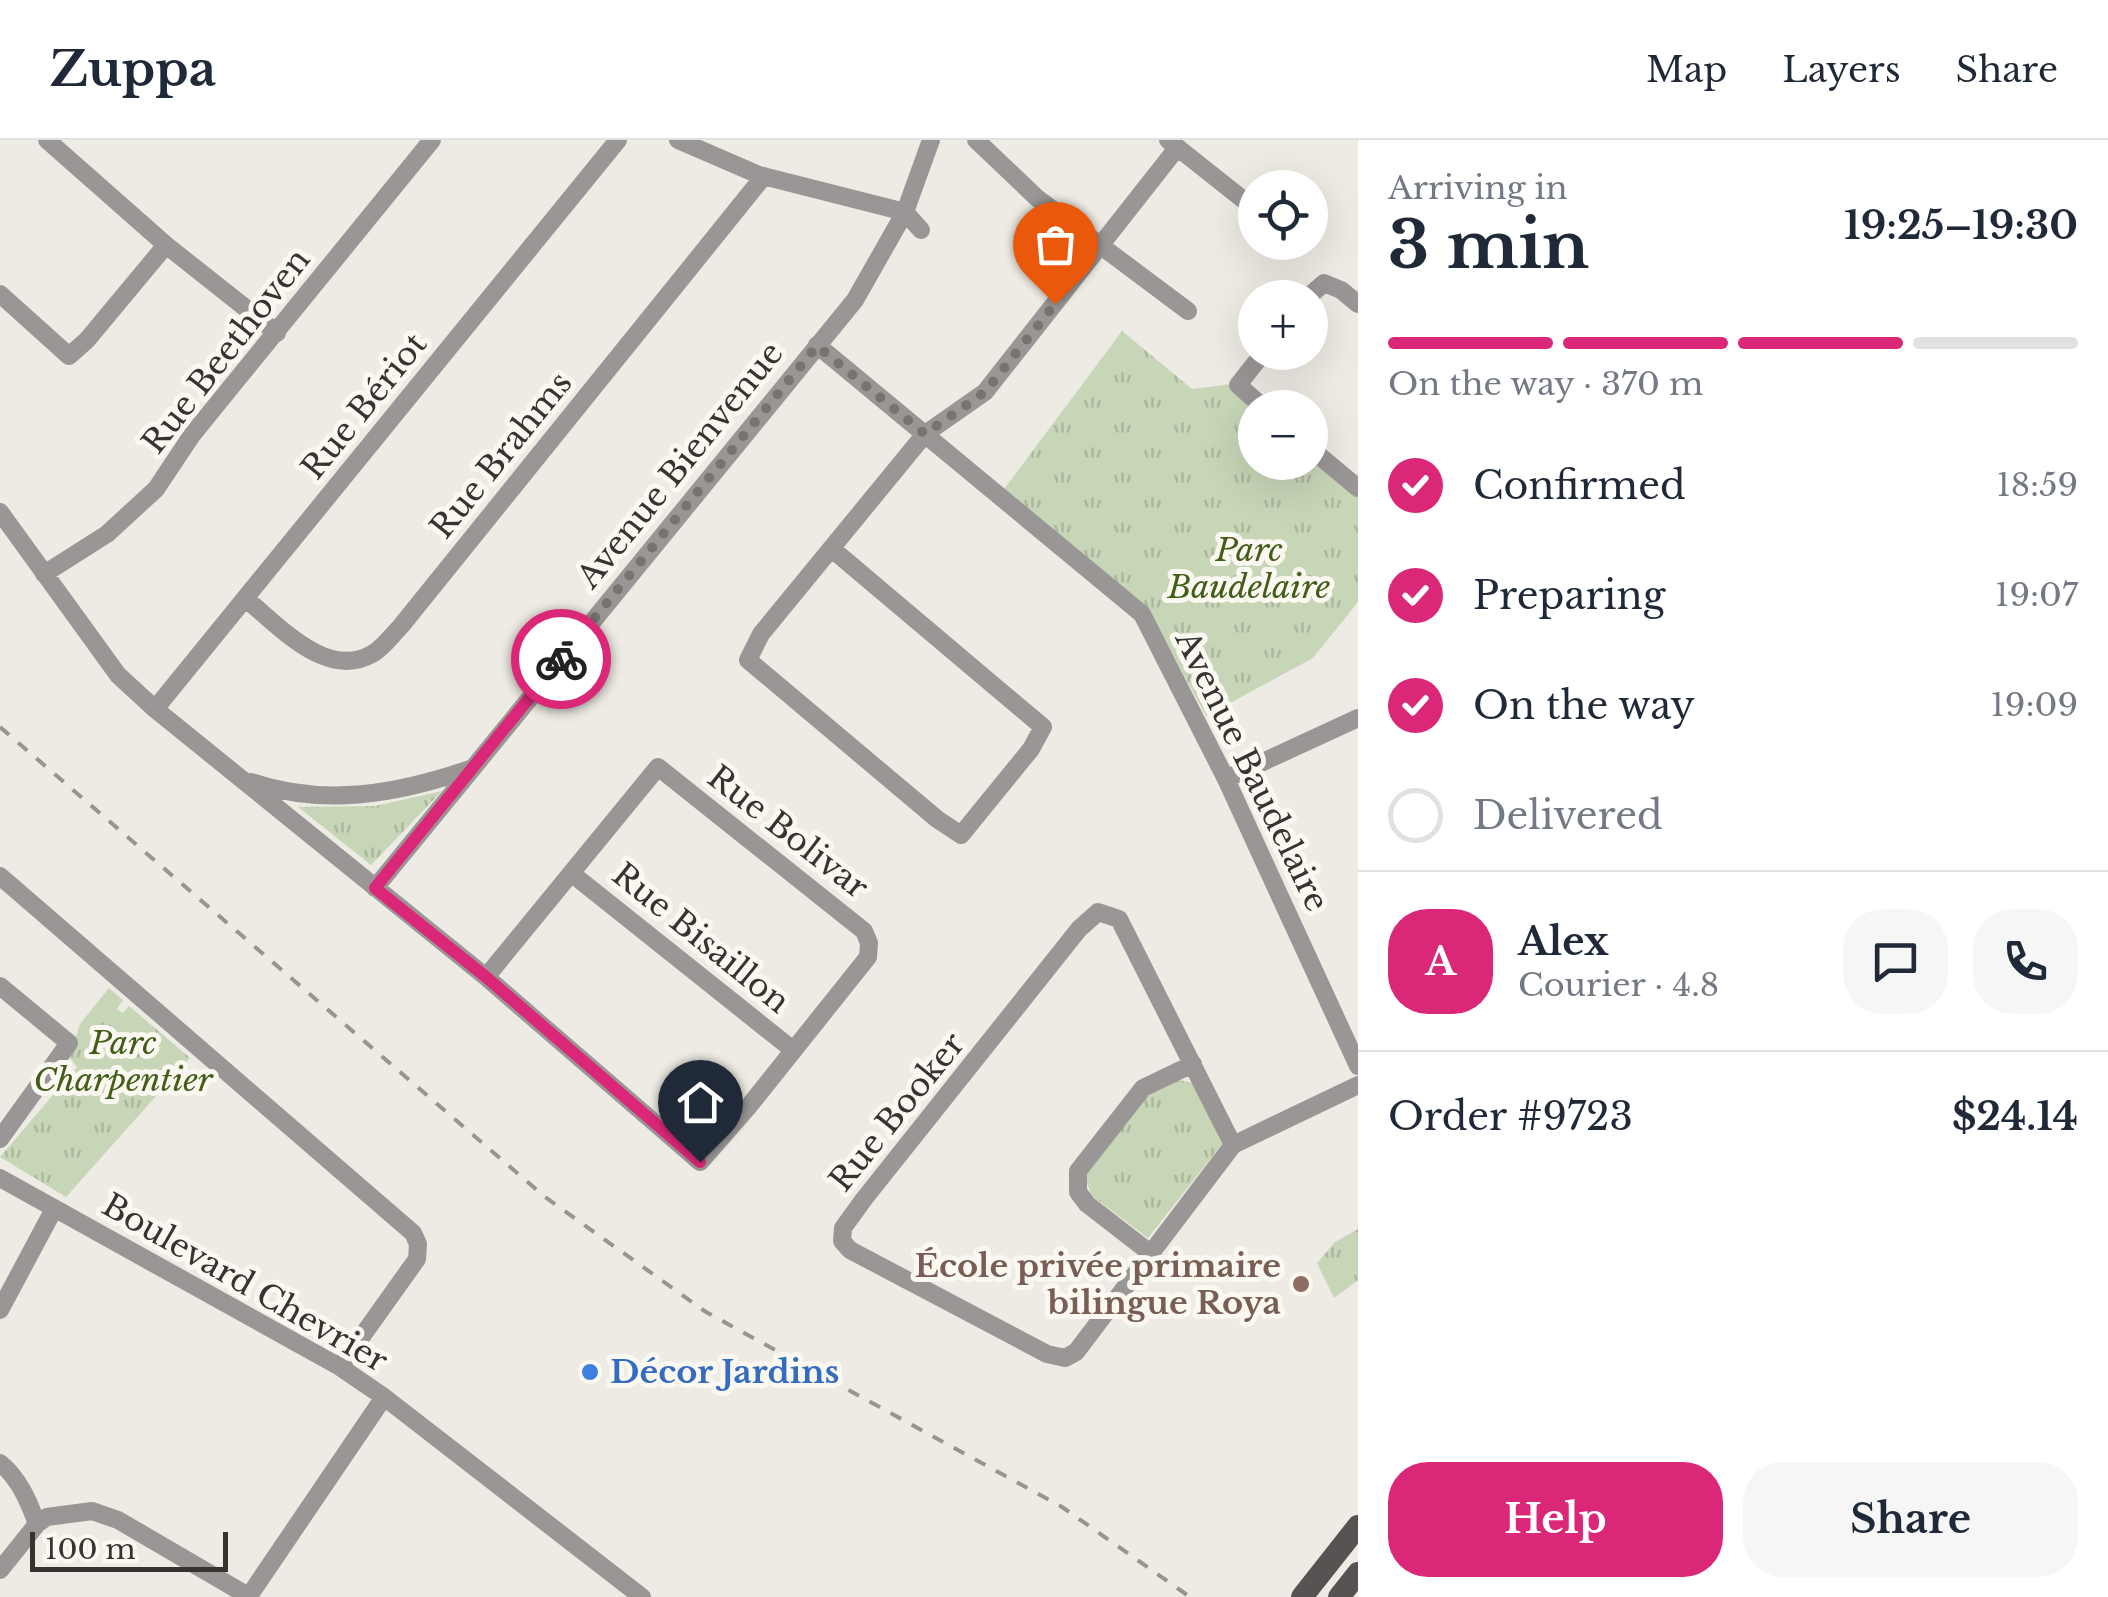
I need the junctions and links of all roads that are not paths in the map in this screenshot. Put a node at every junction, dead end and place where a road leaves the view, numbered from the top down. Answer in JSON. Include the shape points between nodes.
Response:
{"nodes":[{"id":1,"x":47,"y":140,"type":"edge"},
{"id":2,"x":432,"y":140,"type":"edge"},
{"id":3,"x":618,"y":140,"type":"edge"},
{"id":4,"x":678,"y":140,"type":"edge"},
{"id":5,"x":932,"y":140,"type":"edge"},
{"id":6,"x":976,"y":140,"type":"edge"},
{"id":7,"x":1173,"y":144,"type":"edge"},
{"id":8,"x":764,"y":176,"type":"junction"},
{"id":9,"x":1238,"y":196,"type":"edge"},
{"id":10,"x":906,"y":212,"type":"junction"},
{"id":11,"x":921,"y":230,"type":"dead end"},
{"id":12,"x":1102,"y":244,"type":"junction"},
{"id":13,"x":166,"y":245,"type":"junction"},
{"id":14,"x":1328,"y":285,"type":"edge"},
{"id":15,"x":0,"y":294,"type":"edge"},
{"id":16,"x":1358,"y":304,"type":"edge"},
{"id":17,"x":1188,"y":311,"type":"dead end"},
{"id":18,"x":277,"y":333,"type":"junction"},
{"id":19,"x":817,"y":346,"type":"junction"},
{"id":20,"x":1250,"y":370,"type":"edge"},
{"id":21,"x":1244,"y":390,"type":"edge"},
{"id":22,"x":925,"y":434,"type":"junction"},
{"id":23,"x":1328,"y":463,"type":"edge"},
{"id":24,"x":1358,"y":488,"type":"edge"},
{"id":25,"x":0,"y":512,"type":"edge"},
{"id":26,"x":832,"y":549,"type":"junction"},
{"id":27,"x":44,"y":574,"type":"junction"},
{"id":28,"x":248,"y":600,"type":"junction"},
{"id":29,"x":155,"y":709,"type":"junction"},
{"id":30,"x":1358,"y":718,"type":"edge"},
{"id":31,"x":470,"y":769,"type":"junction"},
{"id":32,"x":241,"y":778,"type":"junction"},
{"id":33,"x":1226,"y":779,"type":"junction"},
{"id":34,"x":571,"y":872,"type":"junction"},
{"id":35,"x":0,"y":876,"type":"edge"},
{"id":36,"x":375,"y":888,"type":"junction"},
{"id":37,"x":486,"y":977,"type":"junction"},
{"id":38,"x":0,"y":986,"type":"edge"},
{"id":39,"x":793,"y":1050,"type":"junction"},
{"id":40,"x":1193,"y":1064,"type":"junction"},
{"id":41,"x":1358,"y":1066,"type":"edge"},
{"id":42,"x":1358,"y":1085,"type":"edge"},
{"id":43,"x":0,"y":1138,"type":"edge"},
{"id":44,"x":1233,"y":1145,"type":"junction"},
{"id":45,"x":0,"y":1178,"type":"edge"},
{"id":46,"x":54,"y":1208,"type":"junction"},
{"id":47,"x":1149,"y":1252,"type":"junction"},
{"id":48,"x":0,"y":1310,"type":"edge"},
{"id":49,"x":340,"y":1367,"type":"junction"},
{"id":50,"x":384,"y":1397,"type":"junction"},
{"id":51,"x":0,"y":1463,"type":"edge"},
{"id":52,"x":37,"y":1524,"type":"junction"},
{"id":53,"x":1358,"y":1526,"type":"edge"},
{"id":54,"x":0,"y":1570,"type":"edge"},
{"id":55,"x":1358,"y":1574,"type":"edge"},
{"id":56,"x":250,"y":1596,"type":"edge"},
{"id":57,"x":642,"y":1597,"type":"edge"},
{"id":58,"x":1302,"y":1597,"type":"edge"},
{"id":59,"x":1339,"y":1597,"type":"edge"}],
"edges":[{"from":1,"to":13,"type":"street"},
{"from":2,"to":18,"type":"street","name":"Rue Beethoven"},
{"from":3,"to":28,"type":"street","name":"Rue Bériot"},
{"from":4,"to":8,"type":"street"},
{"from":5,"to":10,"type":"street","name":"Avenue Bienvenue"},
{"from":6,"to":12,"type":"street","via":[[1037,198]]},
{"from":7,"to":9,"type":"street"},
{"from":7,"to":12,"type":"street"},
{"from":8,"to":10,"type":"street"},
{"from":8,"to":28,"type":"street","name":"Rue Brahms","via":[[372,654],[326,658]]},
{"from":10,"to":11,"type":"street"},
{"from":10,"to":19,"type":"street","name":"Avenue Bienvenue","via":[[855,300]]},
{"from":12,"to":17,"type":"street"},
{"from":12,"to":22,"type":"street","via":[[985,392]]},
{"from":13,"to":15,"type":"street","via":[[68,356]]},
{"from":13,"to":18,"type":"street"},
{"from":14,"to":16,"type":"street"},
{"from":18,"to":27,"type":"street","name":"Rue Beethoven","via":[[156,489],[107,534]]},
{"from":19,"to":22,"type":"street","name":"Avenue Baudelaire"},
{"from":19,"to":31,"type":"street","name":"Avenue Bienvenue"},
{"from":20,"to":21,"type":"street","via":[[1238,385]]},
{"from":22,"to":26,"type":"street"},
{"from":22,"to":33,"type":"street","name":"Avenue Baudelaire","via":[[1142,614]]},
{"from":23,"to":24,"type":"street"},
{"from":25,"to":27,"type":"street"},
{"from":26,"to":26,"type":"street","via":[[1042,727],[961,835],[748,660],[761,634]]},
{"from":27,"to":29,"type":"street","via":[[118,675]]},
{"from":28,"to":29,"type":"street","name":"Rue Bériot"},
{"from":29,"to":32,"type":"street"},
{"from":30,"to":33,"type":"street"},
{"from":31,"to":32,"type":"street","via":[[382,794],[335,797],[282,792]]},
{"from":31,"to":36,"type":"street","name":"Avenue Bienvenue"},
{"from":32,"to":36,"type":"street"},
{"from":33,"to":41,"type":"street","name":"Avenue Baudelaire"},
{"from":34,"to":37,"type":"street","name":"Rue Bolivar"},
{"from":34,"to":39,"type":"street","name":"Rue Bisaillon"},
{"from":34,"to":39,"type":"street","name":"Rue Bolivar","via":[[658,767],[864,930],[868,957]]},
{"from":35,"to":49,"type":"street","via":[[413,1233],[417,1259]]},
{"from":36,"to":37,"type":"street"},
{"from":37,"to":39,"type":"street","name":"Rue Bolivar","via":[[700,1162]]},
{"from":38,"to":43,"type":"street","via":[[69,1043]]},
{"from":40,"to":44,"type":"street","name":"Rue Booker"},
{"from":40,"to":47,"type":"street","via":[[1144,1088],[1078,1170],[1078,1192],[1087,1204]]},
{"from":40,"to":47,"type":"street","name":"Rue Booker","via":[[1119,920],[1098,912],[864,1198],[843,1228],[842,1241],[1064,1358],[1076,1352]]},
{"from":42,"to":44,"type":"street","name":"Rue Booker"},
{"from":44,"to":47,"type":"street","name":"Rue Booker"},
{"from":45,"to":46,"type":"street","name":"Boulevard Chevrier"},
{"from":46,"to":48,"type":"street"},
{"from":46,"to":49,"type":"street","name":"Boulevard Chevrier"},
{"from":49,"to":50,"type":"street","name":"Boulevard Chevrier"},
{"from":50,"to":56,"type":"street"},
{"from":50,"to":57,"type":"street","name":"Boulevard Chevrier"},
{"from":51,"to":52,"type":"street"},
{"from":52,"to":54,"type":"street"},
{"from":52,"to":56,"type":"street","via":[[72,1512],[106,1515]]},
{"from":53,"to":58,"type":"main road"},
{"from":55,"to":59,"type":"main road"}]}
